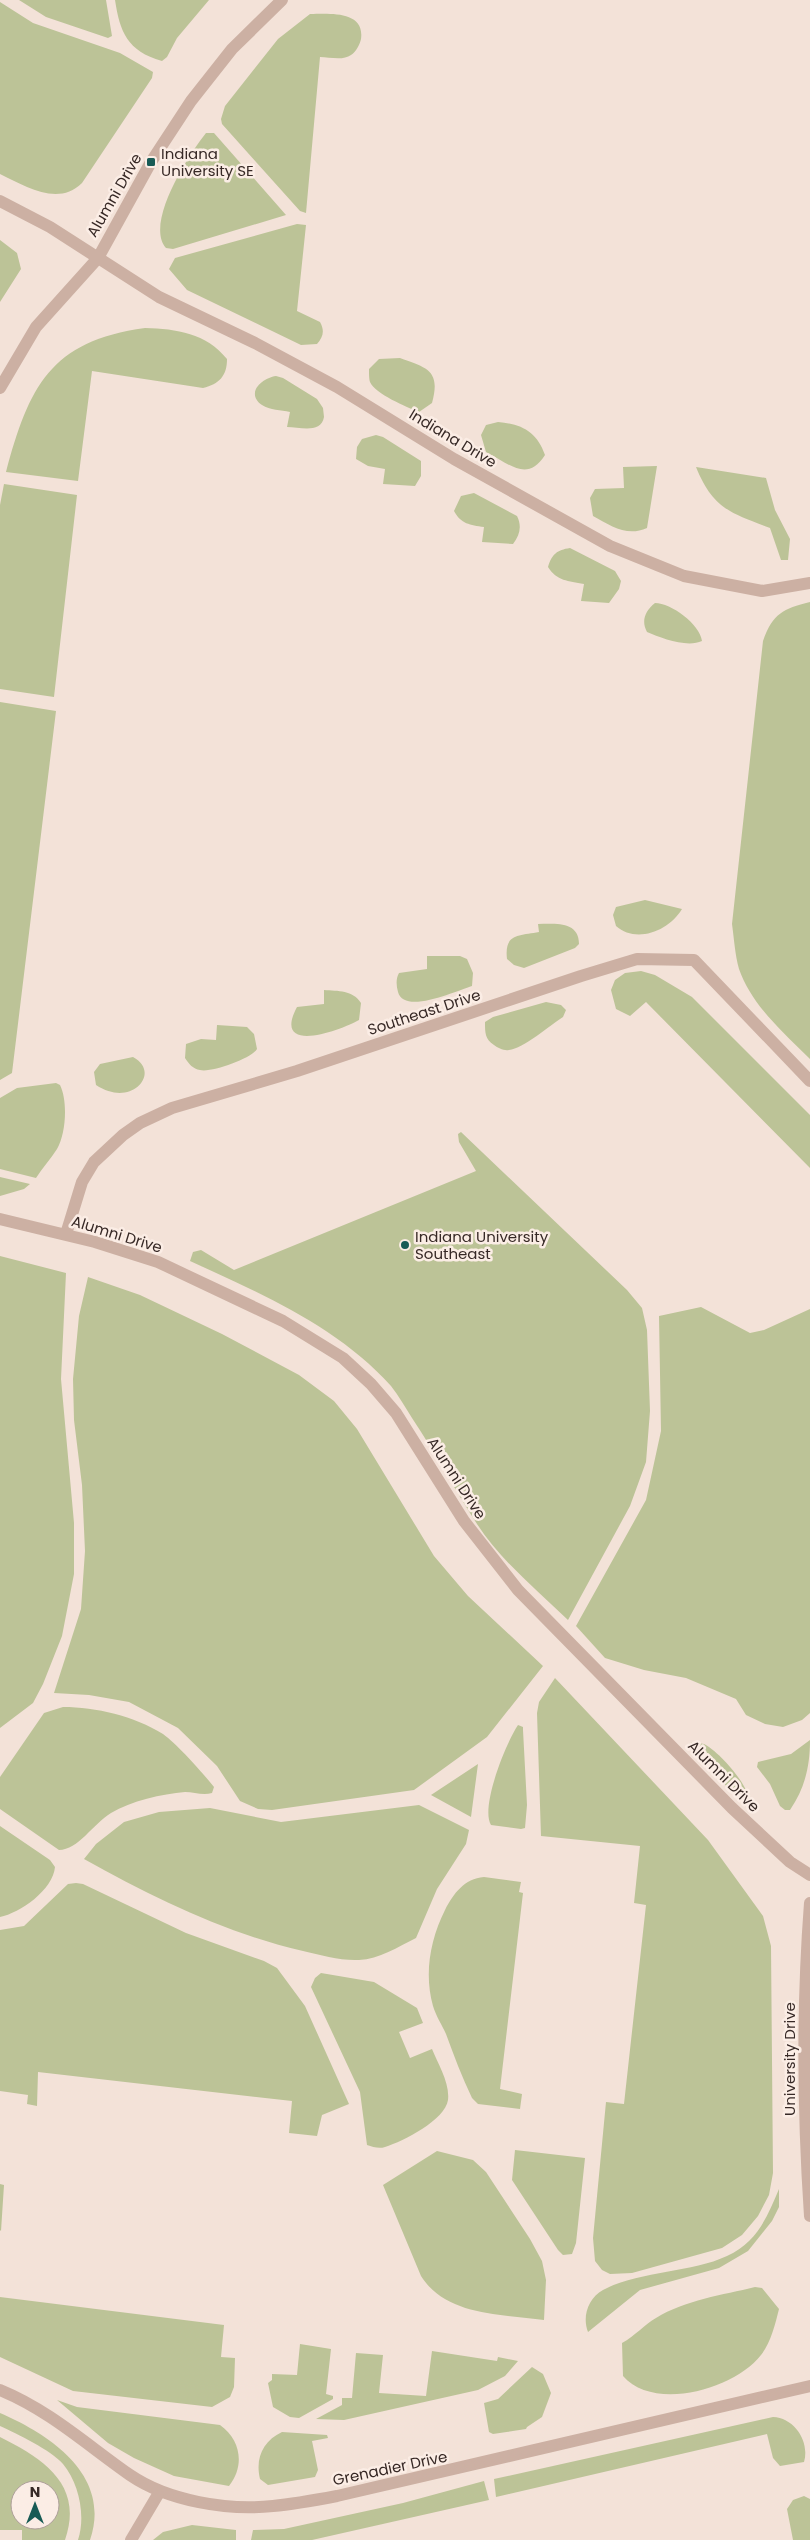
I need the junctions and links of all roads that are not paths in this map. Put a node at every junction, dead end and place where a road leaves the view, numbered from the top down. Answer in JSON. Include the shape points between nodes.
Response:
{"nodes":[{"id":1,"x":282,"y":0,"type":"edge"},
{"id":2,"x":0,"y":201,"type":"edge"},
{"id":3,"x":98,"y":258,"type":"junction"},
{"id":4,"x":0,"y":388,"type":"edge"},
{"id":5,"x":810,"y":583,"type":"edge"},
{"id":6,"x":810,"y":1080,"type":"edge"},
{"id":7,"x":0,"y":1219,"type":"edge"},
{"id":8,"x":66,"y":1234,"type":"junction"},
{"id":9,"x":810,"y":1875,"type":"edge"},
{"id":10,"x":810,"y":1903,"type":"edge"},
{"id":11,"x":810,"y":2216,"type":"edge"},
{"id":12,"x":810,"y":2386,"type":"edge"},
{"id":13,"x":0,"y":2390,"type":"edge"},
{"id":14,"x":160,"y":2491,"type":"junction"},
{"id":15,"x":131,"y":2540,"type":"edge"}],
"edges":[{"from":1,"to":3,"type":"street","name":"Alumni Drive","via":[[232,49],[192,101],[151,162]]},
{"from":2,"to":3,"type":"street","name":"Indiana Drive"},
{"from":3,"to":4,"type":"street","name":"Alumni Drive","via":[[36,327]]},
{"from":3,"to":5,"type":"street","name":"Indiana Drive","via":[[159,296],[337,387],[454,459],[610,546],[684,576],[762,591]]},
{"from":6,"to":8,"type":"street","name":"Southeast Drive","via":[[694,960],[637,960],[306,1068],[172,1108],[123,1135],[94,1162],[82,1182]]},
{"from":7,"to":8,"type":"street","name":"Alumni Drive"},
{"from":8,"to":9,"type":"street","name":"Alumni Drive","via":[[158,1262],[284,1321],[343,1358],[396,1412],[464,1521],[518,1590],[732,1808],[790,1862]]},
{"from":10,"to":11,"type":"street","name":"University Drive","via":[[806,1955],[805,2083]]},
{"from":12,"to":14,"type":"street","name":"Grenadier Drive","via":[[328,2498],[273,2506],[241,2506],[183,2500]]},
{"from":13,"to":14,"type":"street","name":"Grenadier Drive","via":[[28,2402],[132,2476]]},
{"from":14,"to":15,"type":"street"}]}
